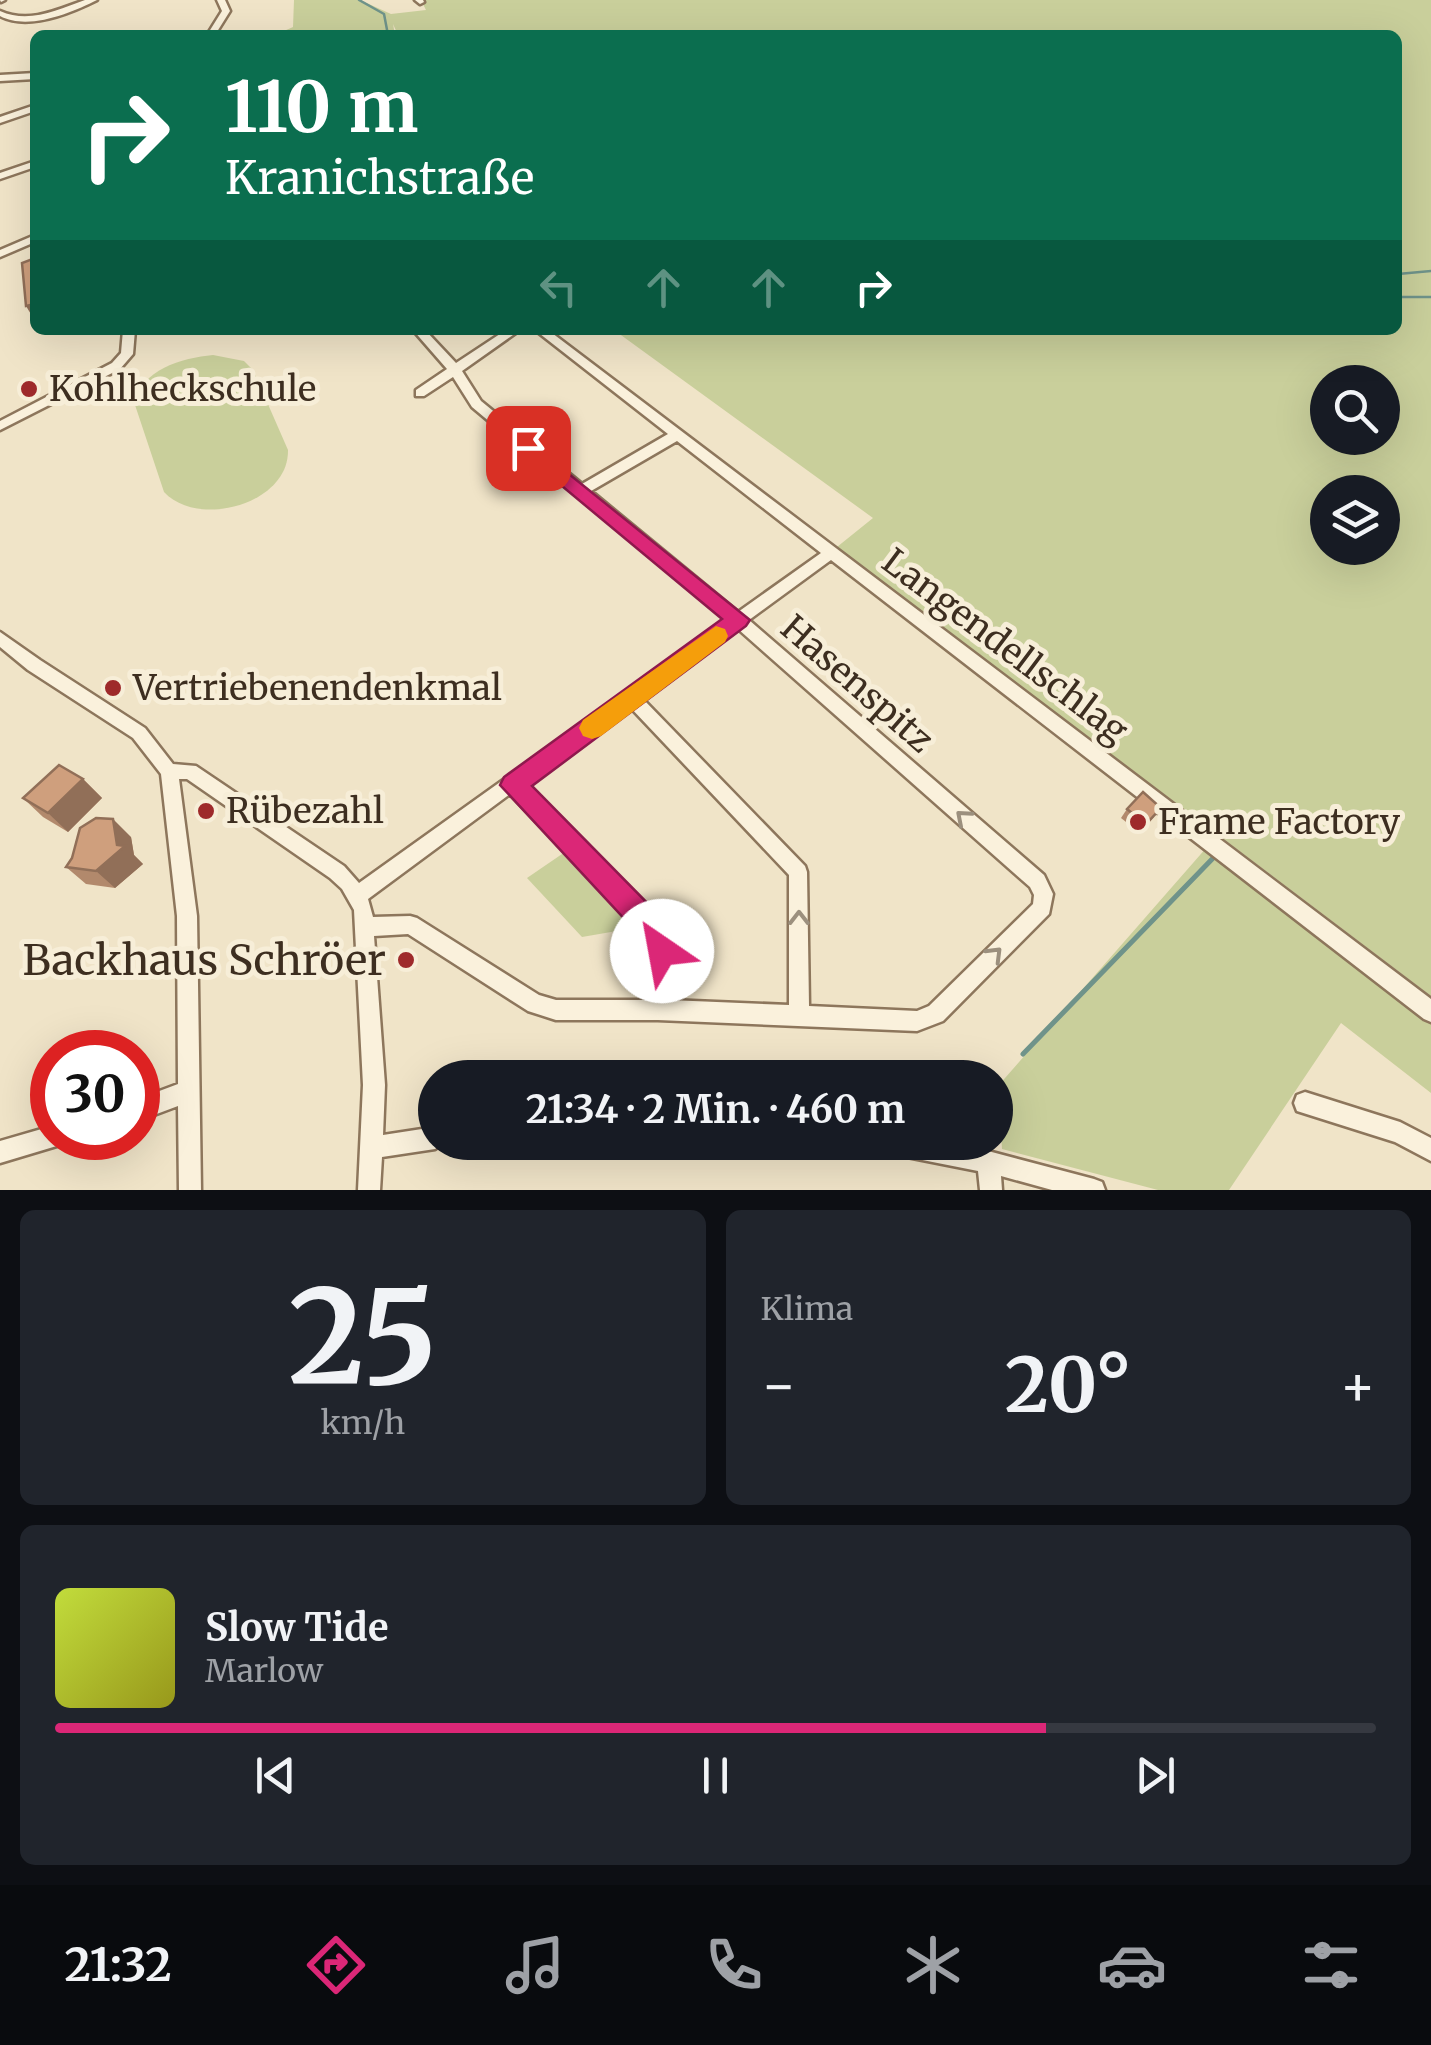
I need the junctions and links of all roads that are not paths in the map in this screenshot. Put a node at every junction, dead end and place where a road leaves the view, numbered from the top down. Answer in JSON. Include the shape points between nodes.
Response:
{"nodes":[{"id":1,"x":93,"y":0,"type":"edge"},
{"id":2,"x":220,"y":0,"type":"edge"},
{"id":3,"x":0,"y":13,"type":"edge"},
{"id":4,"x":214,"y":30,"type":"edge"},
{"id":5,"x":30,"y":76,"type":"edge"},
{"id":6,"x":0,"y":78,"type":"edge"},
{"id":7,"x":30,"y":110,"type":"edge"},
{"id":8,"x":0,"y":120,"type":"edge"},
{"id":9,"x":30,"y":166,"type":"edge"},
{"id":10,"x":0,"y":176,"type":"edge"},
{"id":11,"x":30,"y":240,"type":"edge"},
{"id":12,"x":0,"y":254,"type":"edge"},
{"id":13,"x":129,"y":335,"type":"edge"},
{"id":14,"x":424,"y":335,"type":"edge"},
{"id":15,"x":507,"y":335,"type":"edge"},
{"id":16,"x":547,"y":335,"type":"edge"},
{"id":17,"x":455,"y":370,"type":"junction"},
{"id":18,"x":420,"y":392,"type":"dead end"},
{"id":19,"x":0,"y":426,"type":"edge"},
{"id":20,"x":677,"y":435,"type":"junction"},
{"id":21,"x":580,"y":491,"type":"junction"},
{"id":22,"x":830,"y":553,"type":"junction"},
{"id":23,"x":738,"y":620,"type":"junction"},
{"id":24,"x":0,"y":638,"type":"edge"},
{"id":25,"x":632,"y":699,"type":"junction"},
{"id":26,"x":170,"y":772,"type":"junction"},
{"id":27,"x":513,"y":785,"type":"junction"},
{"id":28,"x":357,"y":896,"type":"junction"},
{"id":29,"x":366,"y":927,"type":"junction"},
{"id":30,"x":658,"y":1010,"type":"junction"},
{"id":31,"x":1431,"y":1012,"type":"edge"},
{"id":32,"x":799,"y":1016,"type":"junction"},
{"id":33,"x":189,"y":1092,"type":"junction"},
{"id":34,"x":160,"y":1102,"type":"edge"},
{"id":35,"x":1304,"y":1103,"type":"dead end"},
{"id":36,"x":418,"y":1141,"type":"edge"},
{"id":37,"x":30,"y":1143,"type":"edge"},
{"id":38,"x":372,"y":1148,"type":"junction"},
{"id":39,"x":1431,"y":1150,"type":"edge"},
{"id":40,"x":0,"y":1152,"type":"edge"},
{"id":41,"x":978,"y":1160,"type":"edge"},
{"id":42,"x":988,"y":1162,"type":"junction"},
{"id":43,"x":190,"y":1190,"type":"edge"},
{"id":44,"x":370,"y":1190,"type":"edge"},
{"id":45,"x":991,"y":1190,"type":"edge"},
{"id":46,"x":1094,"y":1190,"type":"edge"}],
"edges":[{"from":1,"to":3,"type":"street","via":[[23,20]]},
{"from":2,"to":4,"type":"street","via":[[226,11]]},
{"from":5,"to":6,"type":"street"},
{"from":7,"to":8,"type":"street"},
{"from":9,"to":10,"type":"street"},
{"from":11,"to":12,"type":"street"},
{"from":13,"to":19,"type":"street","via":[[127,354],[116,366]]},
{"from":14,"to":17,"type":"street","name":"Hasenspitz"},
{"from":15,"to":17,"type":"street"},
{"from":16,"to":20,"type":"street","name":"Langendellschlag"},
{"from":17,"to":18,"type":"street"},
{"from":17,"to":21,"type":"street","name":"Hasenspitz","via":[[476,404]]},
{"from":20,"to":21,"type":"street"},
{"from":20,"to":22,"type":"street","name":"Langendellschlag"},
{"from":21,"to":23,"type":"street","name":"Hasenspitz"},
{"from":22,"to":23,"type":"street"},
{"from":22,"to":31,"type":"street","name":"Langendellschlag"},
{"from":23,"to":25,"type":"street"},
{"from":32,"to":23,"type":"street","name":"Hasenspitz","one_way":true,"via":[[928,1020],[1042,908],[1044,894],[1037,881]]},
{"from":24,"to":26,"type":"street","via":[[139,733]]},
{"from":25,"to":27,"type":"street"},
{"from":32,"to":25,"type":"street","one_way":true,"via":[[798,872]]},
{"from":26,"to":28,"type":"street","via":[[190,771],[337,872]]},
{"from":26,"to":33,"type":"street","via":[[187,916]]},
{"from":27,"to":28,"type":"street"},
{"from":27,"to":30,"type":"street","via":[[655,931],[662,951]]},
{"from":28,"to":29,"type":"street"},
{"from":29,"to":30,"type":"street","via":[[410,925],[546,1008]]},
{"from":29,"to":38,"type":"street"},
{"from":30,"to":32,"type":"street"},
{"from":33,"to":34,"type":"street"},
{"from":33,"to":43,"type":"street"},
{"from":35,"to":39,"type":"street","via":[[1400,1133]]},
{"from":36,"to":38,"type":"street"},
{"from":37,"to":40,"type":"street"},
{"from":38,"to":44,"type":"street"},
{"from":41,"to":42,"type":"street"},
{"from":42,"to":45,"type":"street"},
{"from":42,"to":46,"type":"street"}]}
